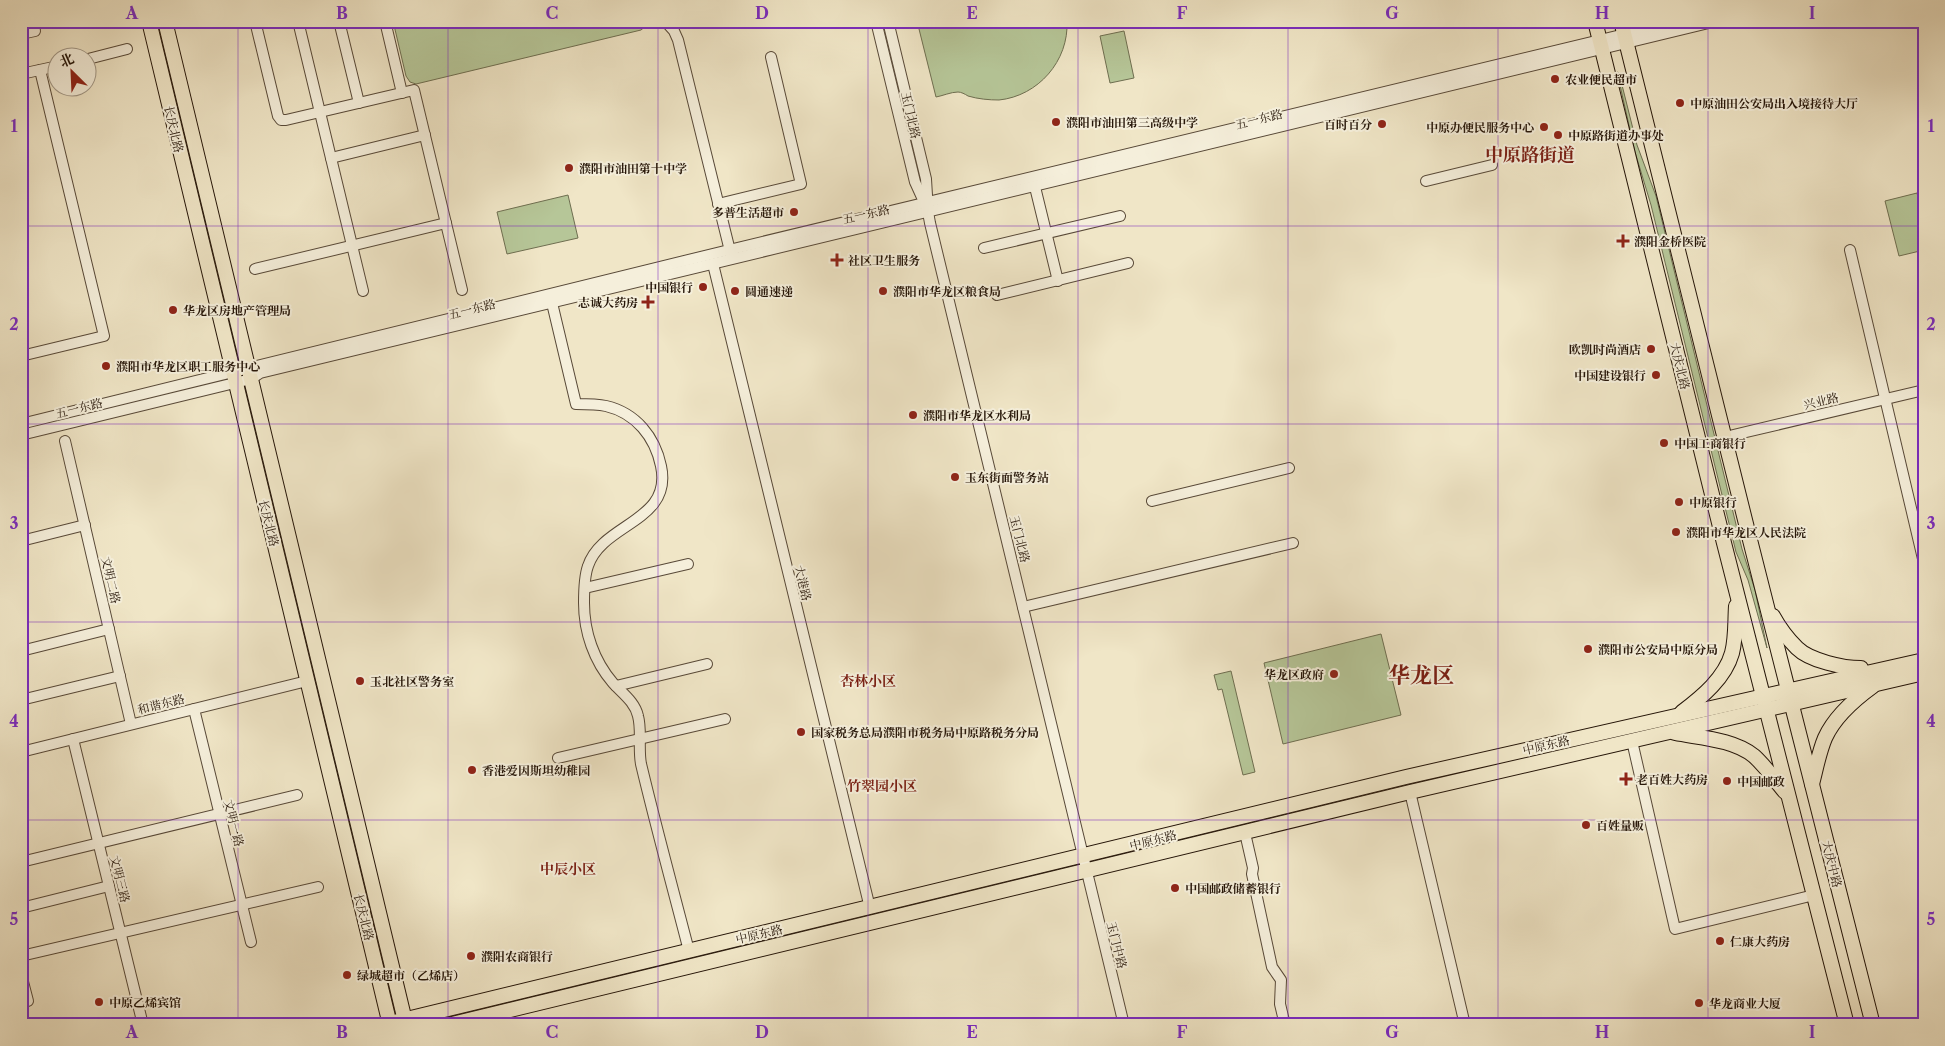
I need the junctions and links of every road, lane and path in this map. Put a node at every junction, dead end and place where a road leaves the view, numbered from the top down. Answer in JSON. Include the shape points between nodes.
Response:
{"nodes":[{"id":1,"x":33,"y":21,"type":"edge"},
{"id":2,"x":148,"y":21,"type":"edge"},
{"id":3,"x":165,"y":21,"type":"edge"},
{"id":4,"x":256,"y":21,"type":"edge"},
{"id":5,"x":298,"y":21,"type":"edge"},
{"id":6,"x":339,"y":21,"type":"edge"},
{"id":7,"x":385,"y":21,"type":"edge"},
{"id":8,"x":665,"y":21,"type":"edge"},
{"id":9,"x":876,"y":21,"type":"edge"},
{"id":10,"x":888,"y":21,"type":"edge"},
{"id":11,"x":1595,"y":21,"type":"edge"},
{"id":12,"x":1679,"y":21,"type":"edge"},
{"id":13,"x":1717,"y":21,"type":"edge"},
{"id":14,"x":1624,"y":33,"type":"edge"},
{"id":15,"x":21,"y":34,"type":"edge"},
{"id":16,"x":1601,"y":45,"type":"junction"},
{"id":17,"x":128,"y":49,"type":"dead end"},
{"id":18,"x":98,"y":56,"type":"edge"},
{"id":19,"x":771,"y":57,"type":"dead end"},
{"id":20,"x":48,"y":68,"type":"edge"},
{"id":21,"x":40,"y":70,"type":"junction"},
{"id":22,"x":21,"y":74,"type":"edge"},
{"id":23,"x":402,"y":93,"type":"junction"},
{"id":24,"x":359,"y":103,"type":"junction"},
{"id":25,"x":320,"y":112,"type":"junction"},
{"id":26,"x":425,"y":135,"type":"junction"},
{"id":27,"x":331,"y":158,"type":"junction"},
{"id":28,"x":1492,"y":165,"type":"dead end"},
{"id":29,"x":1426,"y":181,"type":"dead end"},
{"id":30,"x":1035,"y":186,"type":"junction"},
{"id":31,"x":718,"y":204,"type":"junction"},
{"id":32,"x":927,"y":206,"type":"junction"},
{"id":33,"x":1120,"y":216,"type":"dead end"},
{"id":34,"x":446,"y":223,"type":"junction"},
{"id":35,"x":1046,"y":234,"type":"junction"},
{"id":36,"x":352,"y":246,"type":"junction"},
{"id":37,"x":984,"y":248,"type":"dead end"},
{"id":38,"x":1850,"y":250,"type":"dead end"},
{"id":39,"x":731,"y":254,"type":"junction"},
{"id":40,"x":1128,"y":263,"type":"dead end"},
{"id":41,"x":713,"y":264,"type":"junction"},
{"id":42,"x":255,"y":269,"type":"dead end"},
{"id":43,"x":1058,"y":281,"type":"junction"},
{"id":44,"x":462,"y":290,"type":"dead end"},
{"id":45,"x":363,"y":291,"type":"dead end"},
{"id":46,"x":997,"y":295,"type":"dead end"},
{"id":47,"x":552,"y":303,"type":"junction"},
{"id":48,"x":21,"y":356,"type":"edge"},
{"id":49,"x":249,"y":373,"type":"junction"},
{"id":50,"x":234,"y":377,"type":"junction"},
{"id":51,"x":1924,"y":390,"type":"edge"},
{"id":52,"x":1885,"y":399,"type":"junction"},
{"id":53,"x":21,"y":424,"type":"edge"},
{"id":54,"x":21,"y":435,"type":"edge"},
{"id":55,"x":1725,"y":437,"type":"junction"},
{"id":56,"x":65,"y":441,"type":"dead end"},
{"id":57,"x":1289,"y":468,"type":"dead end"},
{"id":58,"x":1152,"y":501,"type":"dead end"},
{"id":59,"x":86,"y":526,"type":"junction"},
{"id":60,"x":21,"y":541,"type":"edge"},
{"id":61,"x":1293,"y":543,"type":"dead end"},
{"id":62,"x":1924,"y":563,"type":"edge"},
{"id":63,"x":688,"y":564,"type":"dead end"},
{"id":64,"x":585,"y":588,"type":"junction"},
{"id":65,"x":1737,"y":593,"type":"junction"},
{"id":66,"x":1023,"y":607,"type":"junction"},
{"id":67,"x":1767,"y":608,"type":"junction"},
{"id":68,"x":110,"y":629,"type":"junction"},
{"id":69,"x":21,"y":651,"type":"edge"},
{"id":70,"x":1924,"y":660,"type":"edge"},
{"id":71,"x":707,"y":664,"type":"dead end"},
{"id":72,"x":1887,"y":668,"type":"junction"},
{"id":73,"x":1924,"y":673,"type":"edge"},
{"id":74,"x":120,"y":676,"type":"junction"},
{"id":75,"x":307,"y":681,"type":"junction"},
{"id":76,"x":1876,"y":684,"type":"junction"},
{"id":77,"x":616,"y":686,"type":"junction"},
{"id":78,"x":1763,"y":696,"type":"junction"},
{"id":79,"x":1790,"y":697,"type":"junction"},
{"id":80,"x":21,"y":700,"type":"edge"},
{"id":81,"x":194,"y":709,"type":"junction"},
{"id":82,"x":1767,"y":710,"type":"junction"},
{"id":83,"x":1678,"y":715,"type":"junction"},
{"id":84,"x":726,"y":719,"type":"dead end"},
{"id":85,"x":131,"y":724,"type":"junction"},
{"id":86,"x":1669,"y":732,"type":"junction"},
{"id":87,"x":72,"y":739,"type":"junction"},
{"id":88,"x":640,"y":739,"type":"junction"},
{"id":89,"x":1632,"y":741,"type":"junction"},
{"id":90,"x":21,"y":752,"type":"edge"},
{"id":91,"x":558,"y":758,"type":"dead end"},
{"id":92,"x":1812,"y":785,"type":"junction"},
{"id":93,"x":1410,"y":792,"type":"junction"},
{"id":94,"x":297,"y":795,"type":"dead end"},
{"id":95,"x":1789,"y":798,"type":"junction"},
{"id":96,"x":219,"y":814,"type":"junction"},
{"id":97,"x":1245,"y":833,"type":"junction"},
{"id":98,"x":98,"y":843,"type":"junction"},
{"id":99,"x":1083,"y":857,"type":"junction"},
{"id":100,"x":21,"y":862,"type":"edge"},
{"id":101,"x":1086,"y":872,"type":"junction"},
{"id":102,"x":109,"y":886,"type":"junction"},
{"id":103,"x":318,"y":887,"type":"dead end"},
{"id":104,"x":1814,"y":895,"type":"junction"},
{"id":105,"x":241,"y":905,"type":"junction"},
{"id":106,"x":21,"y":908,"type":"edge"},
{"id":107,"x":870,"y":908,"type":"junction"},
{"id":108,"x":120,"y":933,"type":"junction"},
{"id":109,"x":250,"y":942,"type":"dead end"},
{"id":110,"x":689,"y":951,"type":"junction"},
{"id":111,"x":21,"y":956,"type":"edge"},
{"id":112,"x":21,"y":974,"type":"edge"},
{"id":113,"x":28,"y":1001,"type":"dead end"},
{"id":114,"x":405,"y":1022,"type":"edge"},
{"id":115,"x":387,"y":1024,"type":"edge"},
{"id":116,"x":143,"y":1025,"type":"edge"},
{"id":117,"x":448,"y":1025,"type":"edge"},
{"id":118,"x":1124,"y":1025,"type":"edge"},
{"id":119,"x":1285,"y":1025,"type":"edge"},
{"id":120,"x":1465,"y":1025,"type":"edge"},
{"id":121,"x":1847,"y":1025,"type":"edge"},
{"id":122,"x":1873,"y":1025,"type":"edge"}],
"edges":[{"from":1,"to":15,"type":"street","via":[[35,31]]},
{"from":2,"to":50,"type":"main road","name":"长庆北路"},
{"from":3,"to":49,"type":"main road","name":"长庆北路"},
{"from":4,"to":25,"type":"street","via":[[278,116],[286,120]]},
{"from":5,"to":25,"type":"street"},
{"from":6,"to":24,"type":"street"},
{"from":7,"to":23,"type":"street"},
{"from":8,"to":31,"type":"street","via":[[678,40]]},
{"from":9,"to":32,"type":"street","name":"玉门北路","via":[[914,182]]},
{"from":10,"to":32,"type":"street","name":"玉门北路","via":[[926,179]]},
{"from":11,"to":16,"type":"main road","name":"大庆北路"},
{"from":12,"to":14,"type":"street","name":"五一东路"},
{"from":13,"to":14,"type":"street","name":"五一东路"},
{"from":14,"to":16,"type":"street","name":"五一东路"},
{"from":14,"to":55,"type":"main road"},
{"from":16,"to":30,"type":"street","name":"五一东路"},
{"from":16,"to":32,"type":"street","name":"五一东路"},
{"from":16,"to":65,"type":"main road","name":"大庆北路"},
{"from":17,"to":18,"type":"street"},
{"from":19,"to":31,"type":"street","via":[[801,184]]},
{"from":20,"to":21,"type":"street"},
{"from":21,"to":22,"type":"street"},
{"from":21,"to":48,"type":"street","via":[[104,336]]},
{"from":23,"to":24,"type":"street"},
{"from":23,"to":26,"type":"street","via":[[414,90]]},
{"from":24,"to":25,"type":"street"},
{"from":25,"to":27,"type":"street"},
{"from":26,"to":27,"type":"street"},
{"from":26,"to":34,"type":"street"},
{"from":27,"to":36,"type":"street"},
{"from":28,"to":29,"type":"street"},
{"from":30,"to":32,"type":"street","name":"五一东路"},
{"from":30,"to":35,"type":"street"},
{"from":31,"to":39,"type":"street"},
{"from":32,"to":39,"type":"street","name":"五一东路"},
{"from":32,"to":66,"type":"street","name":"玉门北路"},
{"from":33,"to":35,"type":"street"},
{"from":34,"to":36,"type":"street"},
{"from":34,"to":44,"type":"street"},
{"from":35,"to":37,"type":"street"},
{"from":35,"to":43,"type":"street"},
{"from":36,"to":42,"type":"street"},
{"from":36,"to":45,"type":"street"},
{"from":38,"to":52,"type":"street"},
{"from":39,"to":41,"type":"street","name":"五一东路"},
{"from":39,"to":49,"type":"street","name":"五一东路"},
{"from":40,"to":43,"type":"street"},
{"from":41,"to":47,"type":"street","name":"五一东路"},
{"from":41,"to":107,"type":"street","name":"大港路"},
{"from":43,"to":46,"type":"street"},
{"from":47,"to":49,"type":"street","name":"五一东路","via":[[260,374]]},
{"from":47,"to":64,"type":"street","via":[[576,404],[605,405],[637,420],[654,446],[664,481],[662,492],[648,511],[597,551],[588,564]]},
{"from":49,"to":50,"type":"street","name":"五一东路"},
{"from":49,"to":114,"type":"main road","name":"长庆北路"},
{"from":50,"to":53,"type":"street","name":"五一东路"},
{"from":50,"to":54,"type":"street","name":"五一东路"},
{"from":50,"to":75,"type":"main road","name":"长庆北路"},
{"from":51,"to":52,"type":"street","name":"兴业路"},
{"from":52,"to":55,"type":"street","name":"兴业路"},
{"from":52,"to":62,"type":"street"},
{"from":55,"to":67,"type":"main road"},
{"from":56,"to":59,"type":"street","name":"文明二路"},
{"from":57,"to":58,"type":"street"},
{"from":59,"to":60,"type":"street"},
{"from":59,"to":68,"type":"street","name":"文明二路"},
{"from":61,"to":66,"type":"street"},
{"from":63,"to":64,"type":"street"},
{"from":64,"to":77,"type":"street","via":[[585,623],[590,645]]},
{"from":65,"to":78,"type":"main road","name":"大庆北路"},
{"from":65,"to":83,"type":"main road","via":[[1732,655],[1717,681]]},
{"from":66,"to":99,"type":"street","name":"玉门北路"},
{"from":67,"to":72,"type":"main road","via":[[1799,650],[1846,668]]},
{"from":67,"to":79,"type":"main road"},
{"from":68,"to":69,"type":"street"},
{"from":68,"to":74,"type":"street","name":"文明二路"},
{"from":70,"to":72,"type":"main road","name":"中原东路"},
{"from":71,"to":77,"type":"street"},
{"from":72,"to":79,"type":"main road","name":"中原东路"},
{"from":73,"to":76,"type":"main road","name":"中原东路"},
{"from":74,"to":80,"type":"street"},
{"from":74,"to":85,"type":"street","name":"文明二路"},
{"from":75,"to":81,"type":"street","name":"和谐东路"},
{"from":75,"to":115,"type":"main road","name":"长庆北路"},
{"from":76,"to":79,"type":"main road","name":"中原东路"},
{"from":76,"to":92,"type":"main road","via":[[1833,725]]},
{"from":77,"to":88,"type":"street","via":[[638,715]]},
{"from":78,"to":79,"type":"main road","name":"中原东路"},
{"from":78,"to":82,"type":"main road","name":"大庆北路"},
{"from":78,"to":83,"type":"main road","name":"中原东路"},
{"from":79,"to":82,"type":"main road","name":"中原东路"},
{"from":79,"to":92,"type":"main road","name":"大庆中路"},
{"from":81,"to":85,"type":"street","name":"和谐东路"},
{"from":81,"to":96,"type":"street","name":"文明一路"},
{"from":82,"to":86,"type":"main road","name":"中原东路"},
{"from":82,"to":95,"type":"main road","name":"大庆中路"},
{"from":83,"to":99,"type":"main road","name":"中原东路","via":[[1406,777]]},
{"from":84,"to":88,"type":"street"},
{"from":85,"to":87,"type":"street","name":"和谐东路"},
{"from":86,"to":89,"type":"main road","name":"中原东路"},
{"from":86,"to":95,"type":"main road","via":[[1732,744],[1752,755],[1768,770]]},
{"from":87,"to":90,"type":"street","name":"和谐东路"},
{"from":87,"to":98,"type":"street","name":"文明三路"},
{"from":88,"to":91,"type":"street"},
{"from":88,"to":110,"type":"street","via":[[641,764]]},
{"from":89,"to":93,"type":"main road","name":"中原东路"},
{"from":89,"to":104,"type":"street","via":[[1675,929]]},
{"from":92,"to":122,"type":"main road","name":"大庆中路"},
{"from":93,"to":97,"type":"main road","name":"中原东路"},
{"from":93,"to":120,"type":"street"},
{"from":94,"to":96,"type":"street"},
{"from":95,"to":104,"type":"main road","name":"大庆中路"},
{"from":96,"to":98,"type":"street"},
{"from":96,"to":105,"type":"street","name":"文明一路"},
{"from":97,"to":101,"type":"main road","name":"中原东路"},
{"from":97,"to":119,"type":"street","via":[[1272,967],[1281,980],[1279,998]]},
{"from":98,"to":100,"type":"street"},
{"from":98,"to":102,"type":"street","name":"文明三路"},
{"from":99,"to":101,"type":"street","name":"玉门北路"},
{"from":99,"to":107,"type":"main road","name":"中原东路"},
{"from":101,"to":117,"type":"main road","name":"中原东路"},
{"from":101,"to":118,"type":"street","name":"玉门中路"},
{"from":102,"to":106,"type":"street"},
{"from":102,"to":108,"type":"street","name":"文明三路"},
{"from":103,"to":105,"type":"street"},
{"from":104,"to":121,"type":"main road","name":"大庆中路"},
{"from":105,"to":108,"type":"street"},
{"from":105,"to":109,"type":"street","name":"文明一路"},
{"from":107,"to":110,"type":"main road","name":"中原东路"},
{"from":108,"to":111,"type":"street"},
{"from":108,"to":116,"type":"street","name":"文明三路"},
{"from":110,"to":114,"type":"main road","name":"中原东路"},
{"from":112,"to":113,"type":"street"},
{"from":114,"to":115,"type":"main road","name":"中原东路"}]}
